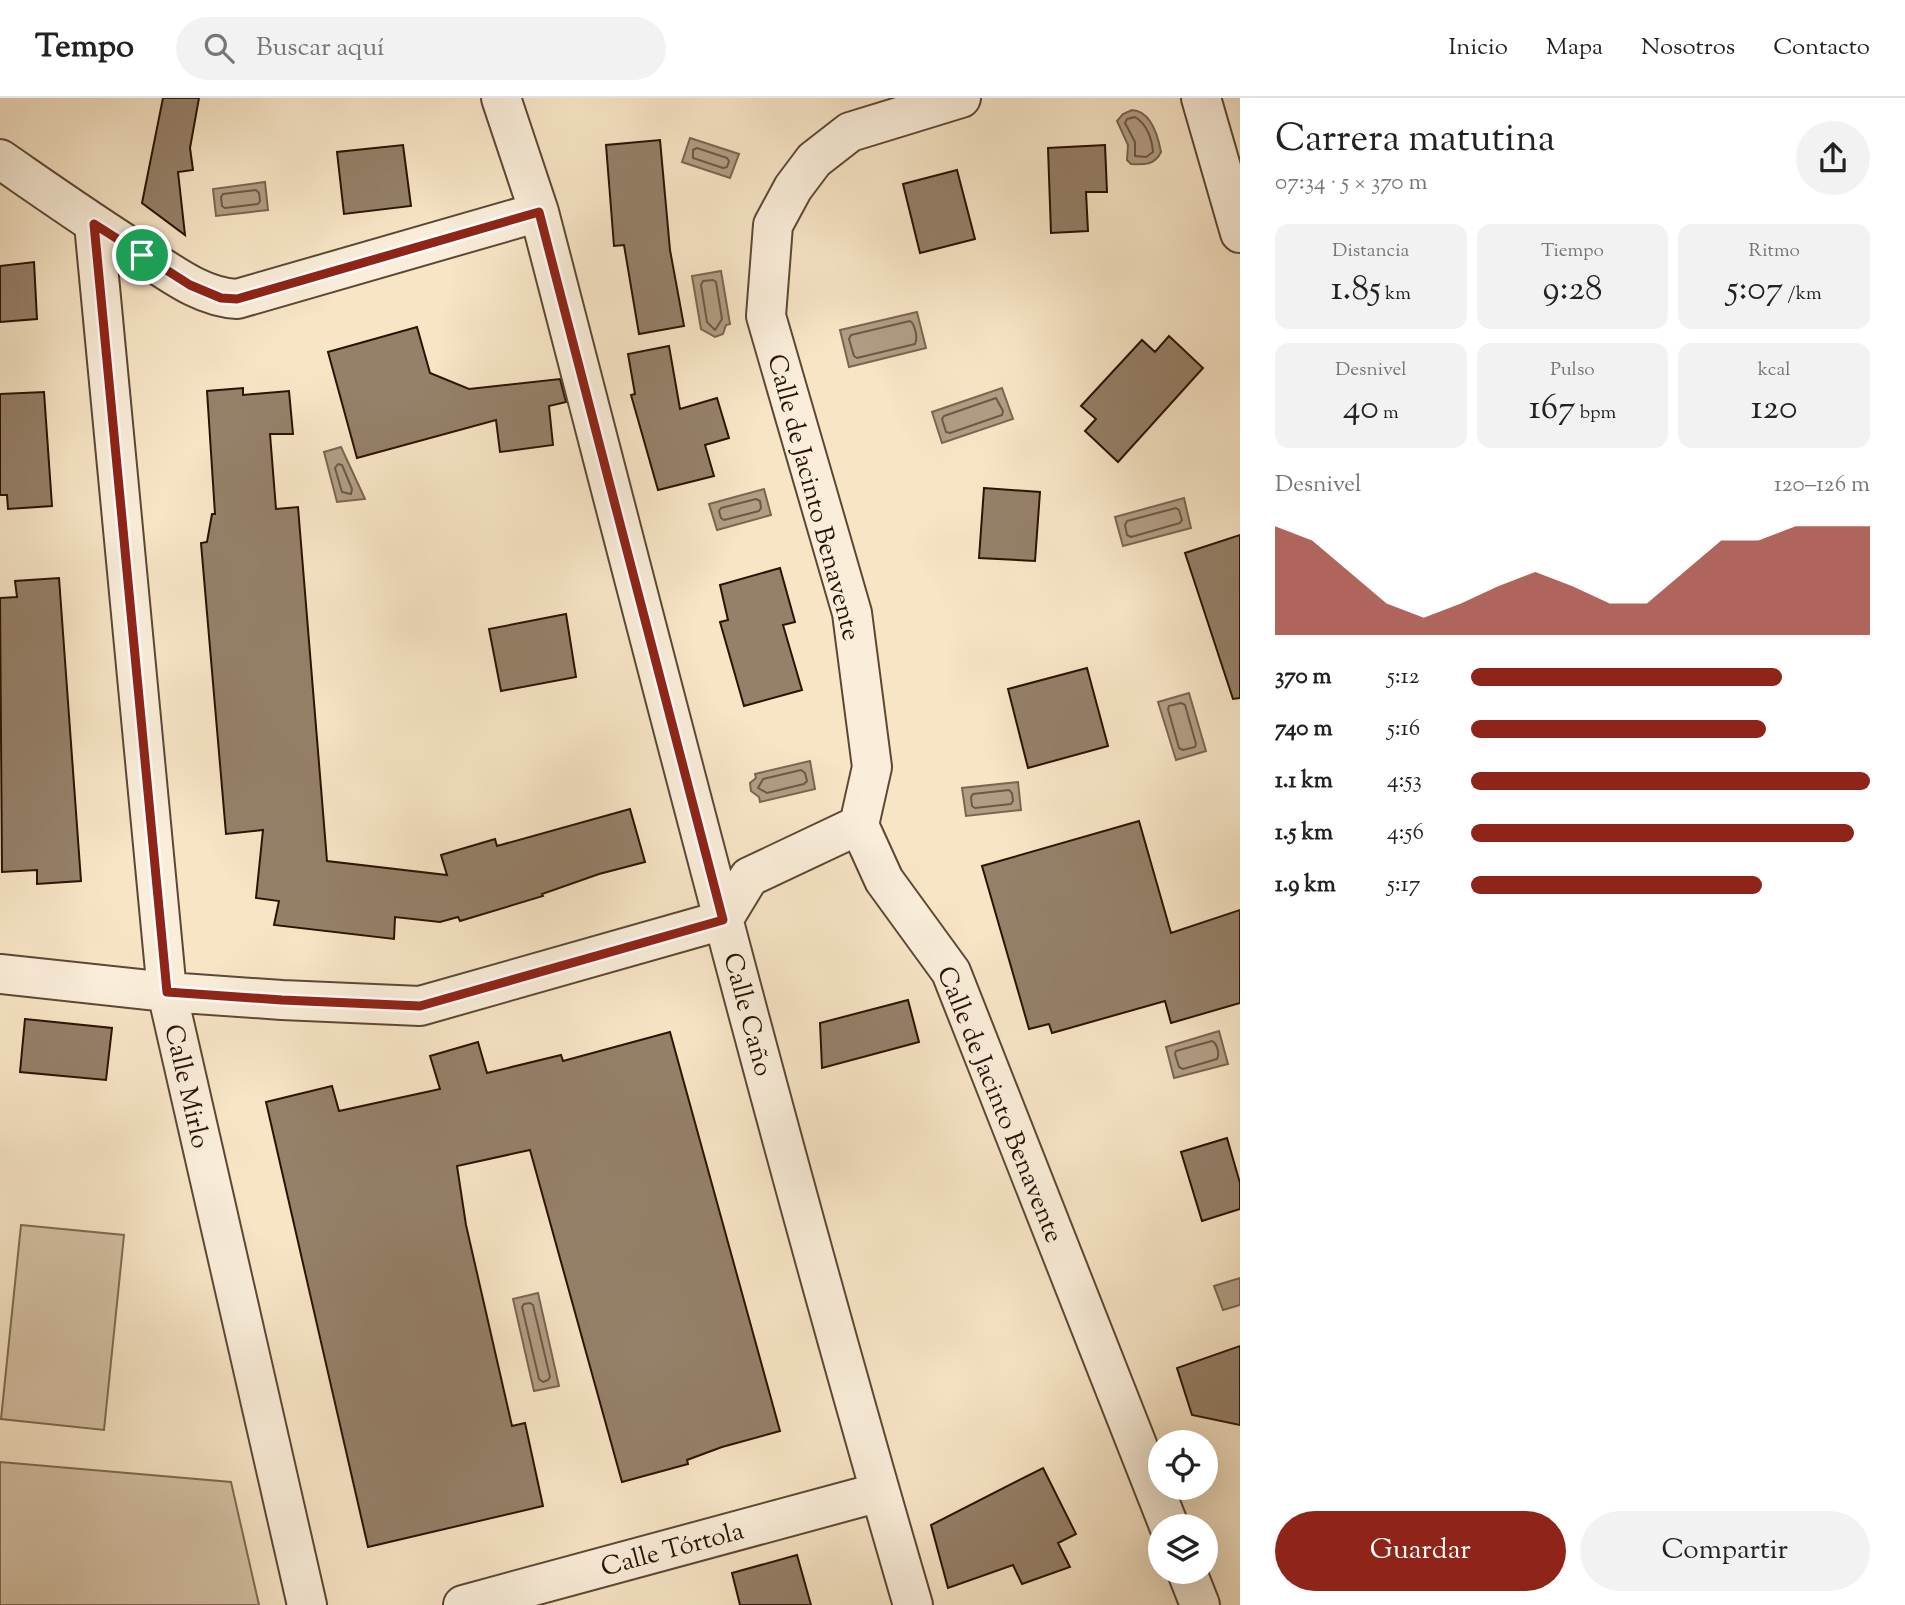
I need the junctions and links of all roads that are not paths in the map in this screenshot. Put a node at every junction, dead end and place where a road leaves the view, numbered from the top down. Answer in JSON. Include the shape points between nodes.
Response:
{"nodes":[{"id":1,"x":501,"y":98,"type":"edge"},
{"id":2,"x":961,"y":98,"type":"edge"},
{"id":3,"x":1201,"y":98,"type":"edge"},
{"id":4,"x":0,"y":159,"type":"edge"},
{"id":5,"x":539,"y":212,"type":"junction"},
{"id":6,"x":94,"y":224,"type":"junction"},
{"id":7,"x":1240,"y":233,"type":"edge"},
{"id":8,"x":859,"y":825,"type":"junction"},
{"id":9,"x":723,"y":920,"type":"junction"},
{"id":10,"x":0,"y":974,"type":"edge"},
{"id":11,"x":167,"y":992,"type":"junction"},
{"id":12,"x":880,"y":1492,"type":"junction"},
{"id":13,"x":1164,"y":1514,"type":"edge"},
{"id":14,"x":1192,"y":1584,"type":"edge"},
{"id":15,"x":307,"y":1605,"type":"edge"},
{"id":16,"x":463,"y":1605,"type":"edge"},
{"id":17,"x":913,"y":1605,"type":"edge"},
{"id":18,"x":1200,"y":1605,"type":"edge"}],
"edges":[{"from":1,"to":5,"type":"street","name":"Calle Caño"},
{"from":2,"to":8,"type":"street","name":"Calle de Jacinto Benavente","via":[[850,132],[814,160],[773,225],[766,316],[852,613],[872,767]]},
{"from":3,"to":7,"type":"street"},
{"from":4,"to":6,"type":"street"},
{"from":5,"to":6,"type":"street","via":[[237,299],[221,298],[190,285]]},
{"from":5,"to":9,"type":"street","name":"Calle Caño"},
{"from":6,"to":11,"type":"street","name":"Calle Mirlo"},
{"from":8,"to":9,"type":"street","via":[[749,877]]},
{"from":8,"to":13,"type":"street","name":"Calle de Jacinto Benavente","via":[[884,880],[951,972]]},
{"from":9,"to":11,"type":"street","via":[[420,1006]]},
{"from":9,"to":12,"type":"street","name":"Calle Caño"},
{"from":10,"to":11,"type":"street"},
{"from":11,"to":15,"type":"street","name":"Calle Mirlo"},
{"from":12,"to":16,"type":"street","name":"Calle Tórtola"},
{"from":12,"to":17,"type":"street","name":"Calle Caño"},
{"from":14,"to":18,"type":"street"}]}
